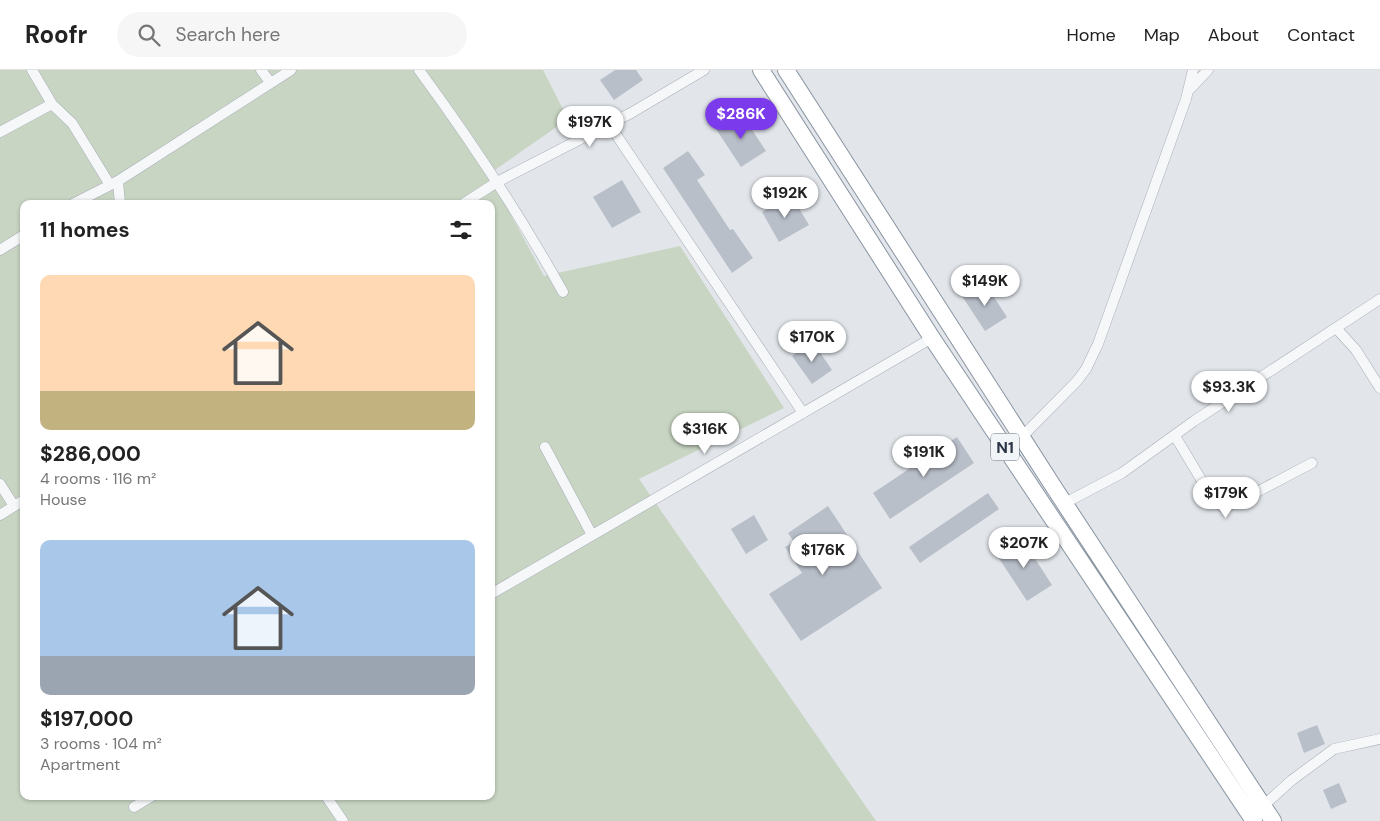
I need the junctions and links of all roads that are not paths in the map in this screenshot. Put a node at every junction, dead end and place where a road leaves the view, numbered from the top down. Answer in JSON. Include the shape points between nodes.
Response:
{"nodes":[{"id":1,"x":32,"y":70,"type":"edge"},
{"id":2,"x":261,"y":70,"type":"edge"},
{"id":3,"x":290,"y":70,"type":"edge"},
{"id":4,"x":419,"y":70,"type":"edge"},
{"id":5,"x":704,"y":70,"type":"edge"},
{"id":6,"x":761,"y":70,"type":"edge"},
{"id":7,"x":786,"y":70,"type":"edge"},
{"id":8,"x":1194,"y":70,"type":"edge"},
{"id":9,"x":1208,"y":70,"type":"edge"},
{"id":10,"x":270,"y":82,"type":"junction"},
{"id":11,"x":1189,"y":90,"type":"junction"},
{"id":12,"x":52,"y":104,"type":"junction"},
{"id":13,"x":610,"y":124,"type":"junction"},
{"id":14,"x":0,"y":132,"type":"edge"},
{"id":15,"x":497,"y":182,"type":"junction"},
{"id":16,"x":114,"y":183,"type":"junction"},
{"id":17,"x":81,"y":200,"type":"edge"},
{"id":18,"x":119,"y":200,"type":"edge"},
{"id":19,"x":469,"y":200,"type":"edge"},
{"id":20,"x":20,"y":238,"type":"edge"},
{"id":21,"x":0,"y":250,"type":"edge"},
{"id":22,"x":564,"y":292,"type":"dead end"},
{"id":23,"x":1380,"y":299,"type":"edge"},
{"id":24,"x":1336,"y":328,"type":"junction"},
{"id":25,"x":932,"y":338,"type":"junction"},
{"id":26,"x":1380,"y":388,"type":"edge"},
{"id":27,"x":803,"y":412,"type":"junction"},
{"id":28,"x":1023,"y":436,"type":"junction"},
{"id":29,"x":1175,"y":436,"type":"junction"},
{"id":30,"x":545,"y":447,"type":"dead end"},
{"id":31,"x":1008,"y":451,"type":"junction"},
{"id":32,"x":1312,"y":463,"type":"dead end"},
{"id":33,"x":0,"y":484,"type":"edge"},
{"id":34,"x":20,"y":502,"type":"edge"},
{"id":35,"x":1065,"y":503,"type":"junction"},
{"id":36,"x":14,"y":506,"type":"junction"},
{"id":37,"x":0,"y":515,"type":"edge"},
{"id":38,"x":592,"y":535,"type":"junction"},
{"id":39,"x":495,"y":591,"type":"edge"},
{"id":40,"x":1380,"y":739,"type":"edge"},
{"id":41,"x":145,"y":800,"type":"edge"},
{"id":42,"x":329,"y":800,"type":"edge"},
{"id":43,"x":134,"y":807,"type":"dead end"},
{"id":44,"x":1258,"y":814,"type":"edge"},
{"id":45,"x":343,"y":821,"type":"edge"},
{"id":46,"x":1272,"y":821,"type":"edge"}],
"edges":[{"from":1,"to":12,"type":"street"},
{"from":2,"to":10,"type":"street"},
{"from":3,"to":10,"type":"street"},
{"from":4,"to":15,"type":"street"},
{"from":5,"to":13,"type":"street"},
{"from":6,"to":25,"type":"highway","number":"N1"},
{"from":7,"to":28,"type":"highway","number":"N1"},
{"from":8,"to":11,"type":"street"},
{"from":9,"to":11,"type":"street"},
{"from":10,"to":16,"type":"street"},
{"from":11,"to":28,"type":"street","via":[[1098,344],[1077,381]]},
{"from":12,"to":14,"type":"street"},
{"from":12,"to":16,"type":"street","via":[[72,124]]},
{"from":13,"to":15,"type":"street"},
{"from":13,"to":27,"type":"street"},
{"from":15,"to":19,"type":"street"},
{"from":15,"to":22,"type":"street"},
{"from":16,"to":17,"type":"street"},
{"from":16,"to":18,"type":"street"},
{"from":20,"to":21,"type":"street"},
{"from":23,"to":24,"type":"street"},
{"from":24,"to":26,"type":"street","via":[[1356,350]]},
{"from":24,"to":29,"type":"street"},
{"from":25,"to":27,"type":"street"},
{"from":25,"to":31,"type":"highway","number":"N1"},
{"from":27,"to":38,"type":"street"},
{"from":28,"to":31,"type":"street"},
{"from":28,"to":35,"type":"highway","number":"N1"},
{"from":29,"to":32,"type":"street","via":[[1214,501],[1223,507]]},
{"from":29,"to":35,"type":"street","via":[[1122,474]]},
{"from":30,"to":38,"type":"street"},
{"from":31,"to":44,"type":"highway","number":"N1"},
{"from":33,"to":36,"type":"street"},
{"from":34,"to":36,"type":"street"},
{"from":35,"to":44,"type":"highway","number":"N1"},
{"from":36,"to":37,"type":"street"},
{"from":38,"to":39,"type":"street"},
{"from":40,"to":44,"type":"street","via":[[1334,749],[1292,780]]},
{"from":41,"to":43,"type":"street"},
{"from":42,"to":45,"type":"street"},
{"from":44,"to":46,"type":"highway","number":"N1"}]}
